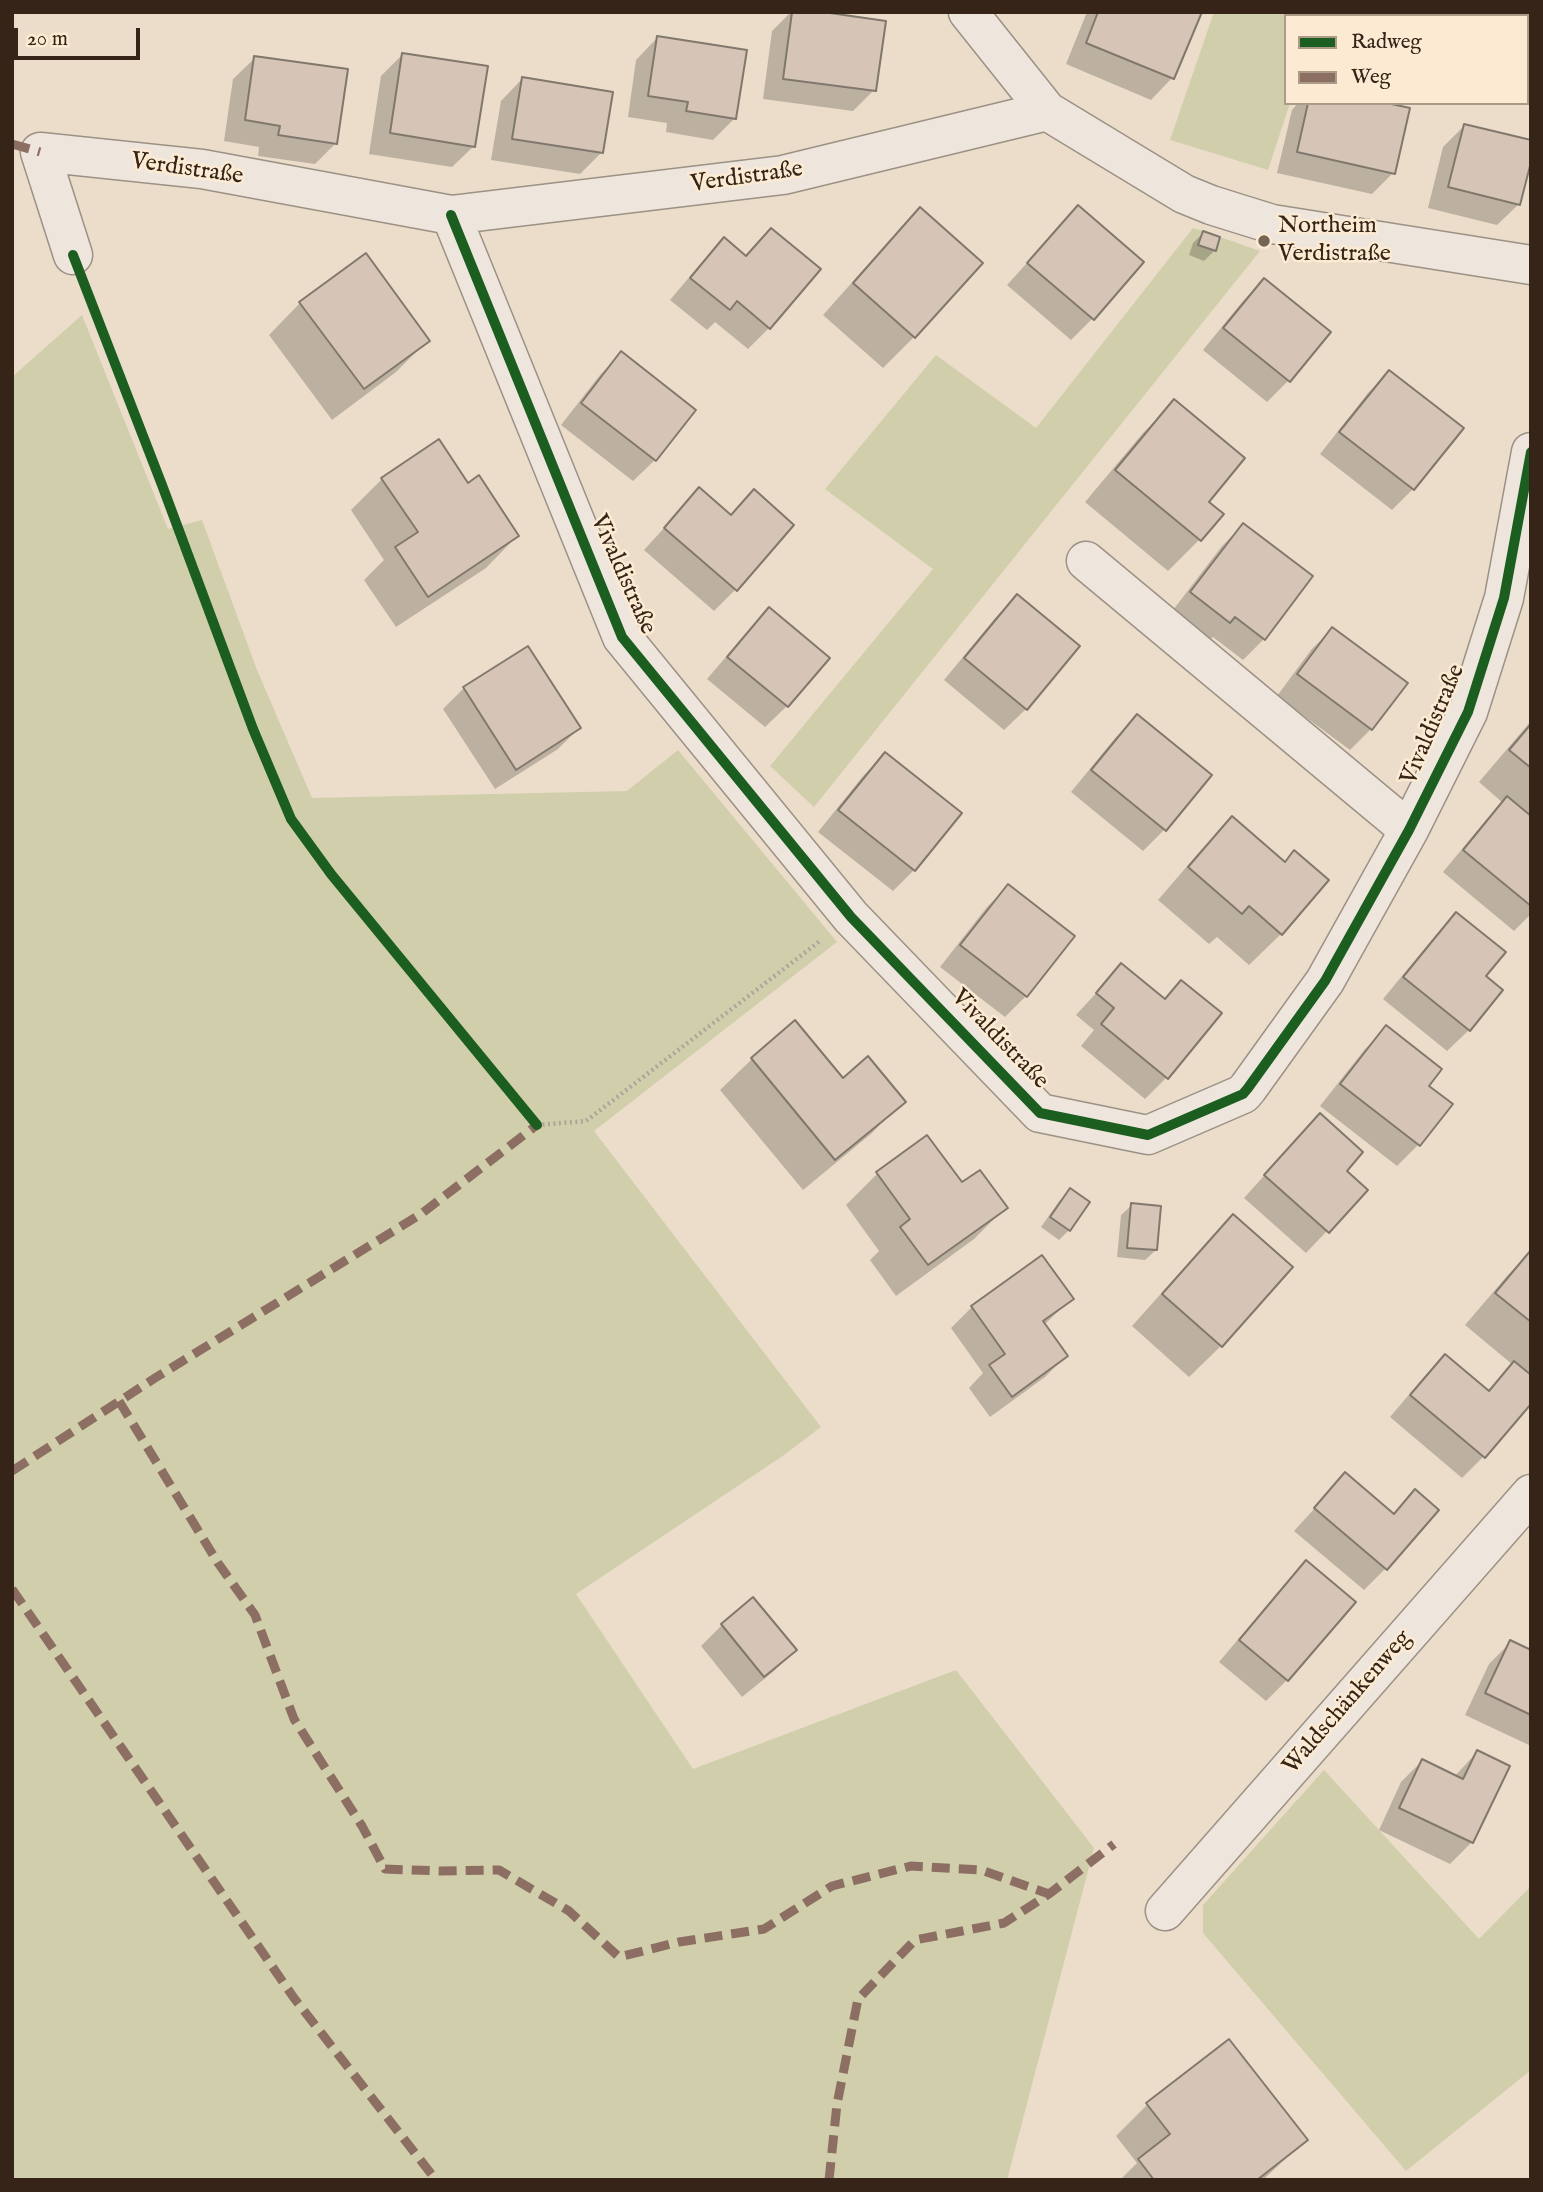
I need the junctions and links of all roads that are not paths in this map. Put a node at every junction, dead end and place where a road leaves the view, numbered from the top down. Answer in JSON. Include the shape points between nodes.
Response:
{"nodes":[{"id":1,"x":968,"y":12,"type":"edge"},
{"id":2,"x":1047,"y":111,"type":"junction"},
{"id":3,"x":451,"y":215,"type":"junction"},
{"id":4,"x":73,"y":255,"type":"dead end"},
{"id":5,"x":1531,"y":265,"type":"edge"},
{"id":6,"x":1531,"y":452,"type":"edge"},
{"id":7,"x":1086,"y":561,"type":"dead end"},
{"id":8,"x":1409,"y":830,"type":"junction"},
{"id":9,"x":1531,"y":1494,"type":"edge"},
{"id":10,"x":1165,"y":1911,"type":"dead end"}],
"edges":[{"from":1,"to":2,"type":"street"},
{"from":2,"to":3,"type":"street","name":"Verdistraße","via":[[783,175]]},
{"from":2,"to":5,"type":"street","via":[[1210,205],[1272,223]]},
{"from":3,"to":4,"type":"street","name":"Verdistraße","via":[[202,169],[40,152]]},
{"from":3,"to":8,"type":"street","name":"Vivaldistraße","via":[[622,637],[851,917],[1040,1113],[1148,1136],[1243,1094],[1319,991]]},
{"from":6,"to":8,"type":"street","name":"Vivaldistraße","via":[[1504,598],[1468,712]]},
{"from":7,"to":8,"type":"street","name":"Vivaldistraße"},
{"from":9,"to":10,"type":"street","name":"Waldschänkenweg"}]}
